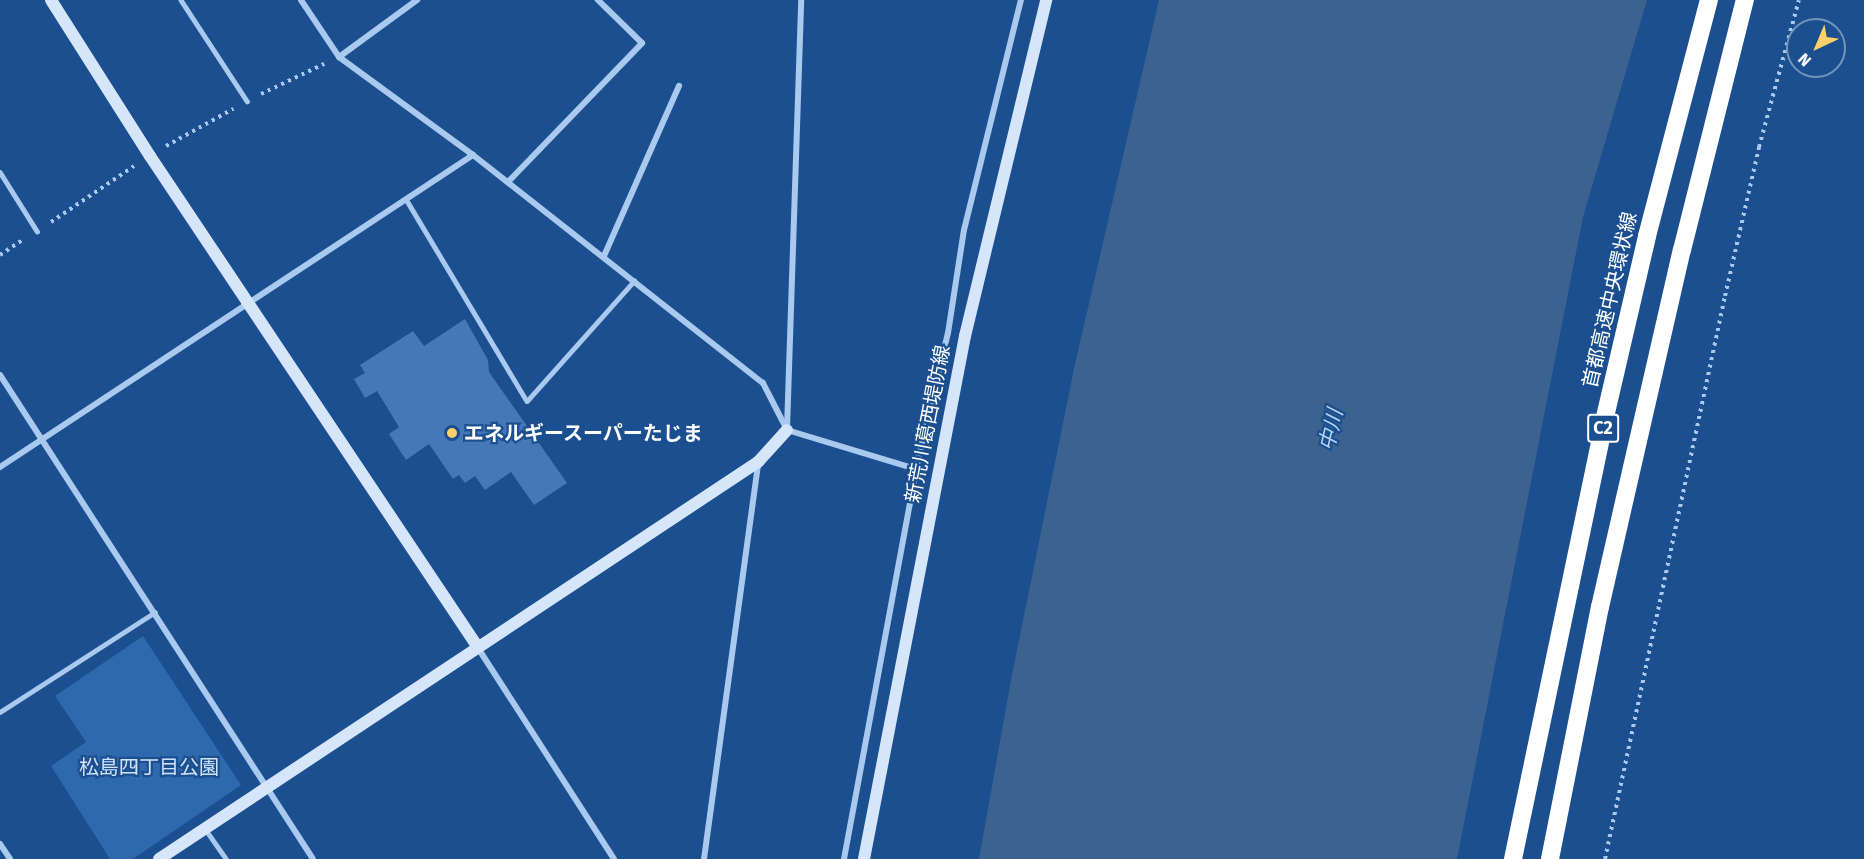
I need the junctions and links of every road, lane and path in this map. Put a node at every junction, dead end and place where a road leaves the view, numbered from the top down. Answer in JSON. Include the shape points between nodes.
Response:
{"nodes":[{"id":1,"x":51,"y":0,"type":"edge"},
{"id":2,"x":181,"y":0,"type":"edge"},
{"id":3,"x":301,"y":0,"type":"edge"},
{"id":4,"x":417,"y":0,"type":"edge"},
{"id":5,"x":598,"y":0,"type":"edge"},
{"id":6,"x":801,"y":0,"type":"edge"},
{"id":7,"x":1021,"y":0,"type":"edge"},
{"id":8,"x":1046,"y":0,"type":"edge"},
{"id":9,"x":1708,"y":0,"type":"edge"},
{"id":10,"x":1745,"y":0,"type":"edge"},
{"id":11,"x":1799,"y":0,"type":"edge"},
{"id":12,"x":339,"y":57,"type":"junction"},
{"id":13,"x":679,"y":86,"type":"dead end"},
{"id":14,"x":247,"y":101,"type":"dead end"},
{"id":15,"x":473,"y":155,"type":"junction"},
{"id":16,"x":0,"y":172,"type":"edge"},
{"id":17,"x":508,"y":182,"type":"junction"},
{"id":18,"x":406,"y":199,"type":"junction"},
{"id":19,"x":37,"y":231,"type":"dead end"},
{"id":20,"x":604,"y":256,"type":"junction"},
{"id":21,"x":635,"y":280,"type":"junction"},
{"id":22,"x":249,"y":303,"type":"junction"},
{"id":23,"x":948,"y":333,"type":"junction"},
{"id":24,"x":965,"y":336,"type":"junction"},
{"id":25,"x":0,"y":375,"type":"edge"},
{"id":26,"x":787,"y":430,"type":"junction"},
{"id":27,"x":42,"y":439,"type":"junction"},
{"id":28,"x":758,"y":462,"type":"junction"},
{"id":29,"x":0,"y":467,"type":"edge"},
{"id":30,"x":916,"y":469,"type":"junction"},
{"id":31,"x":155,"y":612,"type":"junction"},
{"id":32,"x":477,"y":646,"type":"junction"},
{"id":33,"x":0,"y":712,"type":"edge"},
{"id":34,"x":268,"y":789,"type":"junction"},
{"id":35,"x":206,"y":830,"type":"junction"},
{"id":36,"x":0,"y":844,"type":"edge"},
{"id":37,"x":10,"y":859,"type":"edge"},
{"id":38,"x":159,"y":859,"type":"edge"},
{"id":39,"x":226,"y":859,"type":"edge"},
{"id":40,"x":313,"y":859,"type":"edge"},
{"id":41,"x":614,"y":859,"type":"edge"},
{"id":42,"x":704,"y":859,"type":"edge"},
{"id":43,"x":844,"y":859,"type":"edge"},
{"id":44,"x":864,"y":859,"type":"edge"},
{"id":45,"x":1513,"y":859,"type":"edge"},
{"id":46,"x":1550,"y":859,"type":"edge"},
{"id":47,"x":1605,"y":859,"type":"edge"}],
"edges":[{"from":1,"to":22,"type":"street"},
{"from":2,"to":14,"type":"lane"},
{"from":3,"to":12,"type":"street"},
{"from":4,"to":12,"type":"street"},
{"from":5,"to":17,"type":"street","via":[[642,43]]},
{"from":6,"to":26,"type":"street"},
{"from":7,"to":23,"type":"street","via":[[964,230]]},
{"from":8,"to":24,"type":"street","name":"新荒川葛西堤防線"},
{"from":9,"to":45,"type":"highway","name":"首都高速中央環状線","number":"C2","via":[[1605,417]]},
{"from":10,"to":46,"type":"highway","number":"C2","via":[[1602,596]]},
{"from":11,"to":47,"type":"path","via":[[1759,147],[1725,296]]},
{"from":12,"to":15,"type":"street"},
{"from":13,"to":20,"type":"street"},
{"from":15,"to":17,"type":"street"},
{"from":15,"to":18,"type":"street"},
{"from":16,"to":19,"type":"lane"},
{"from":17,"to":20,"type":"street"},
{"from":18,"to":21,"type":"lane","via":[[527,401]]},
{"from":18,"to":22,"type":"street"},
{"from":20,"to":21,"type":"street"},
{"from":21,"to":26,"type":"street","via":[[763,383]]},
{"from":22,"to":27,"type":"street"},
{"from":22,"to":32,"type":"street"},
{"from":23,"to":24,"type":"street"},
{"from":23,"to":30,"type":"street"},
{"from":24,"to":44,"type":"street","name":"新荒川葛西堤防線"},
{"from":25,"to":27,"type":"street"},
{"from":26,"to":28,"type":"street"},
{"from":26,"to":30,"type":"street"},
{"from":27,"to":29,"type":"street"},
{"from":27,"to":31,"type":"street"},
{"from":28,"to":32,"type":"street"},
{"from":28,"to":42,"type":"street"},
{"from":30,"to":43,"type":"street"},
{"from":31,"to":33,"type":"lane"},
{"from":31,"to":34,"type":"street"},
{"from":32,"to":34,"type":"street"},
{"from":32,"to":41,"type":"street"},
{"from":34,"to":35,"type":"street"},
{"from":34,"to":40,"type":"street"},
{"from":35,"to":38,"type":"street"},
{"from":35,"to":39,"type":"lane"},
{"from":36,"to":37,"type":"street"}]}
